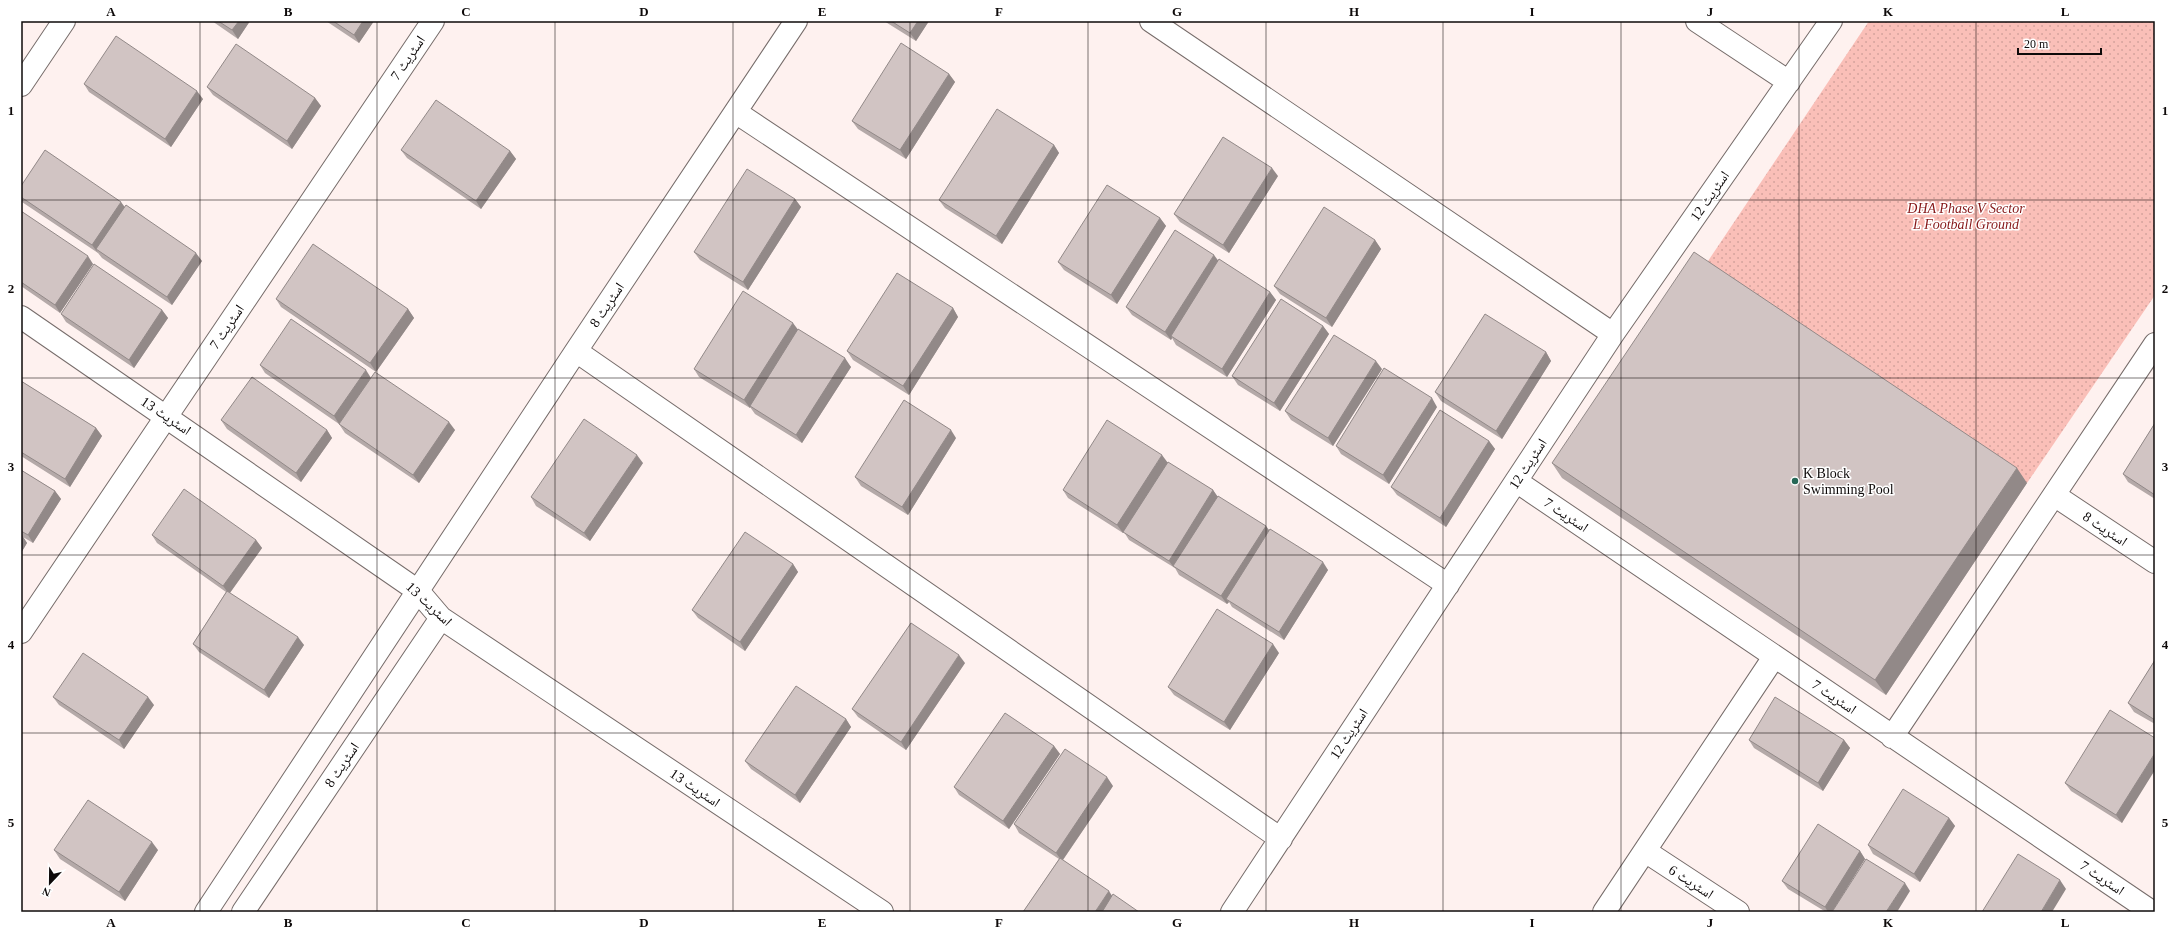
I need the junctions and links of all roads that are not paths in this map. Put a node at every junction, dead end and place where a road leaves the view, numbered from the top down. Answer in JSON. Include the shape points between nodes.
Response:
{"nodes":[{"id":1,"x":64,"y":21,"type":"edge"},
{"id":2,"x":433,"y":21,"type":"edge"},
{"id":3,"x":796,"y":21,"type":"edge"},
{"id":4,"x":1151,"y":21,"type":"edge"},
{"id":5,"x":1697,"y":21,"type":"edge"},
{"id":6,"x":1831,"y":21,"type":"edge"},
{"id":7,"x":1789,"y":82,"type":"junction"},
{"id":8,"x":21,"y":84,"type":"edge"},
{"id":9,"x":737,"y":113,"type":"junction"},
{"id":10,"x":21,"y":317,"type":"edge"},
{"id":11,"x":1613,"y":334,"type":"junction"},
{"id":12,"x":2155,"y":344,"type":"edge"},
{"id":13,"x":576,"y":351,"type":"junction"},
{"id":14,"x":167,"y":416,"type":"junction"},
{"id":15,"x":1516,"y":481,"type":"junction"},
{"id":16,"x":2054,"y":495,"type":"junction"},
{"id":17,"x":2155,"y":562,"type":"edge"},
{"id":18,"x":1448,"y":585,"type":"junction"},
{"id":19,"x":418,"y":591,"type":"junction"},
{"id":20,"x":441,"y":618,"type":"junction"},
{"id":21,"x":21,"y":632,"type":"edge"},
{"id":22,"x":1774,"y":657,"type":"junction"},
{"id":23,"x":1892,"y":737,"type":"junction"},
{"id":24,"x":1281,"y":838,"type":"junction"},
{"id":25,"x":1644,"y":851,"type":"junction"},
{"id":26,"x":206,"y":912,"type":"edge"},
{"id":27,"x":242,"y":912,"type":"edge"},
{"id":28,"x":882,"y":912,"type":"edge"},
{"id":29,"x":1232,"y":912,"type":"edge"},
{"id":30,"x":1604,"y":912,"type":"edge"},
{"id":31,"x":1738,"y":912,"type":"edge"},
{"id":32,"x":2152,"y":912,"type":"edge"}],
"edges":[{"from":1,"to":8,"type":"street"},
{"from":2,"to":14,"type":"street","name":"اسٹریٹ 7"},
{"from":3,"to":9,"type":"street","name":"اسٹریٹ 8"},
{"from":4,"to":11,"type":"street"},
{"from":5,"to":7,"type":"street"},
{"from":6,"to":7,"type":"street","name":"اسٹریٹ 12"},
{"from":7,"to":11,"type":"street","name":"اسٹریٹ 12"},
{"from":9,"to":13,"type":"street","name":"اسٹریٹ 8"},
{"from":9,"to":18,"type":"street"},
{"from":10,"to":14,"type":"street","name":"اسٹریٹ 13"},
{"from":11,"to":15,"type":"street","name":"اسٹریٹ 12"},
{"from":12,"to":16,"type":"street"},
{"from":13,"to":19,"type":"street","name":"اسٹریٹ 8"},
{"from":13,"to":24,"type":"street"},
{"from":14,"to":19,"type":"street","name":"اسٹریٹ 13"},
{"from":14,"to":21,"type":"street","name":"اسٹریٹ 7"},
{"from":15,"to":18,"type":"street","name":"اسٹریٹ 12"},
{"from":15,"to":22,"type":"street","name":"اسٹریٹ 7"},
{"from":16,"to":17,"type":"street","name":"اسٹریٹ 8"},
{"from":16,"to":23,"type":"street"},
{"from":18,"to":24,"type":"street","name":"اسٹریٹ 12"},
{"from":19,"to":20,"type":"street","name":"اسٹریٹ 13"},
{"from":19,"to":26,"type":"street","name":"اسٹریٹ 8"},
{"from":20,"to":27,"type":"street","name":"اسٹریٹ 8"},
{"from":20,"to":28,"type":"street","name":"اسٹریٹ 13"},
{"from":22,"to":23,"type":"street","name":"اسٹریٹ 7"},
{"from":22,"to":25,"type":"street"},
{"from":23,"to":32,"type":"street","name":"اسٹریٹ 7"},
{"from":24,"to":29,"type":"street","name":"اسٹریٹ 12"},
{"from":25,"to":30,"type":"street"},
{"from":25,"to":31,"type":"street","name":"اسٹریٹ 6"}]}
